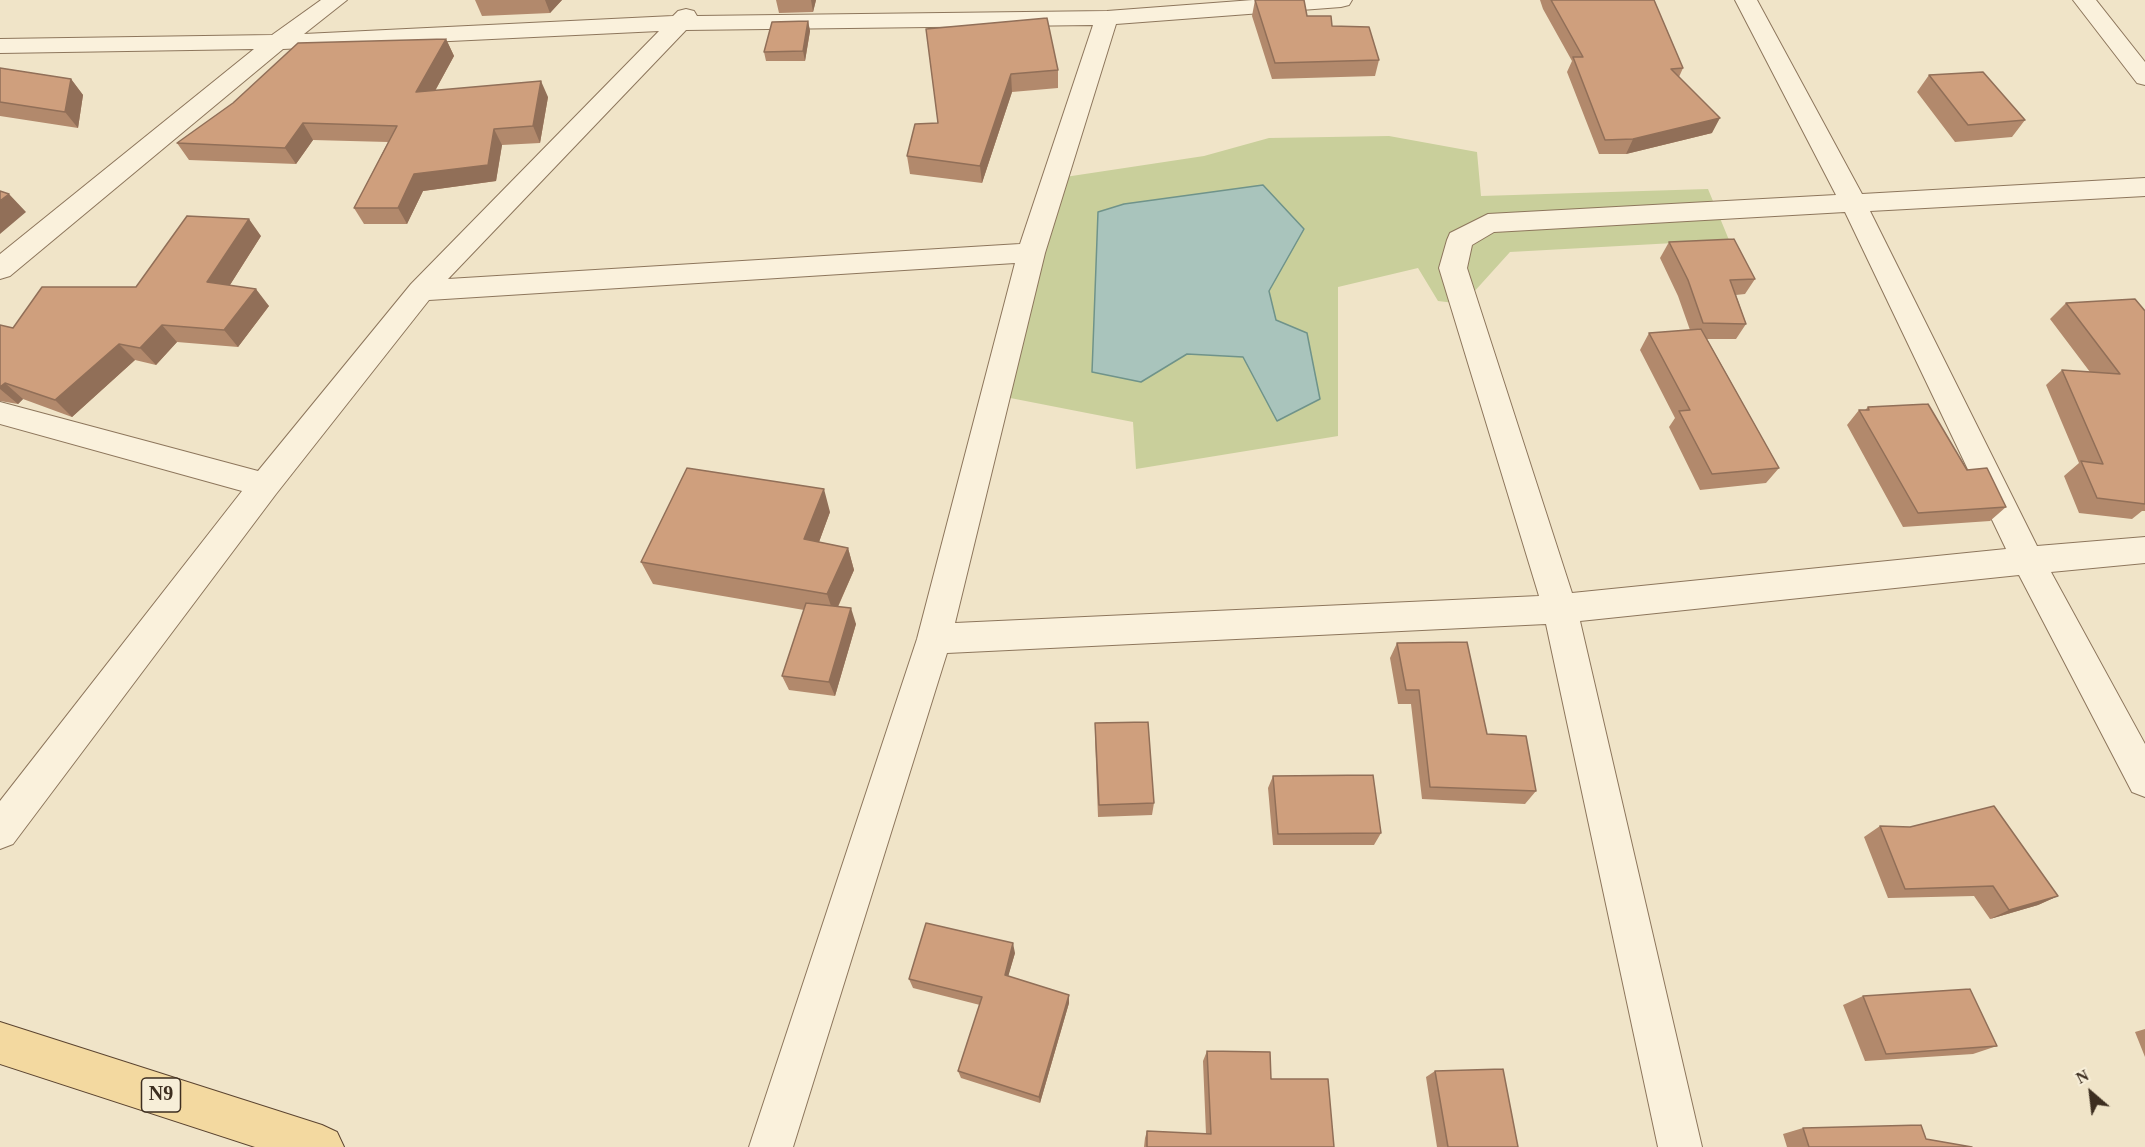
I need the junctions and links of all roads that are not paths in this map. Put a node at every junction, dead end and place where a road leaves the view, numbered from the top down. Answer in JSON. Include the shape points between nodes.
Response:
{"nodes":[{"id":1,"x":336,"y":0,"type":"edge"},
{"id":2,"x":703,"y":0,"type":"edge"},
{"id":3,"x":1341,"y":0,"type":"edge"},
{"id":4,"x":1746,"y":0,"type":"edge"},
{"id":5,"x":2084,"y":0,"type":"edge"},
{"id":6,"x":1107,"y":18,"type":"junction"},
{"id":7,"x":679,"y":23,"type":"junction"},
{"id":8,"x":278,"y":42,"type":"junction"},
{"id":9,"x":0,"y":46,"type":"edge"},
{"id":10,"x":2145,"y":78,"type":"edge"},
{"id":11,"x":2145,"y":187,"type":"edge"},
{"id":12,"x":1854,"y":204,"type":"junction"},
{"id":13,"x":1031,"y":253,"type":"junction"},
{"id":14,"x":0,"y":269,"type":"edge"},
{"id":15,"x":421,"y":291,"type":"junction"},
{"id":16,"x":0,"y":413,"type":"edge"},
{"id":17,"x":265,"y":485,"type":"junction"},
{"id":18,"x":2145,"y":550,"type":"edge"},
{"id":19,"x":2028,"y":560,"type":"junction"},
{"id":20,"x":1560,"y":609,"type":"junction"},
{"id":21,"x":934,"y":639,"type":"junction"},
{"id":22,"x":2145,"y":780,"type":"edge"},
{"id":23,"x":0,"y":831,"type":"edge"},
{"id":24,"x":0,"y":1043,"type":"edge"},
{"id":25,"x":322,"y":1147,"type":"edge"},
{"id":26,"x":771,"y":1147,"type":"edge"},
{"id":27,"x":1680,"y":1147,"type":"edge"}],
"edges":[{"from":1,"to":8,"type":"street"},
{"from":2,"to":7,"type":"street"},
{"from":3,"to":6,"type":"street"},
{"from":4,"to":12,"type":"street"},
{"from":5,"to":10,"type":"street"},
{"from":6,"to":7,"type":"street"},
{"from":6,"to":13,"type":"street"},
{"from":7,"to":8,"type":"street"},
{"from":7,"to":15,"type":"street"},
{"from":8,"to":9,"type":"street"},
{"from":8,"to":14,"type":"street"},
{"from":11,"to":12,"type":"street"},
{"from":12,"to":19,"type":"street"},
{"from":12,"to":20,"type":"street","via":[[1488,223],[1460,240],[1453,268]]},
{"from":13,"to":15,"type":"street"},
{"from":13,"to":21,"type":"street"},
{"from":15,"to":17,"type":"street"},
{"from":16,"to":17,"type":"street"},
{"from":17,"to":23,"type":"street"},
{"from":18,"to":19,"type":"street"},
{"from":19,"to":20,"type":"street"},
{"from":19,"to":22,"type":"street"},
{"from":20,"to":21,"type":"street"},
{"from":20,"to":27,"type":"street"},
{"from":21,"to":26,"type":"street"},
{"from":24,"to":25,"type":"main road","number":"N9"}]}
